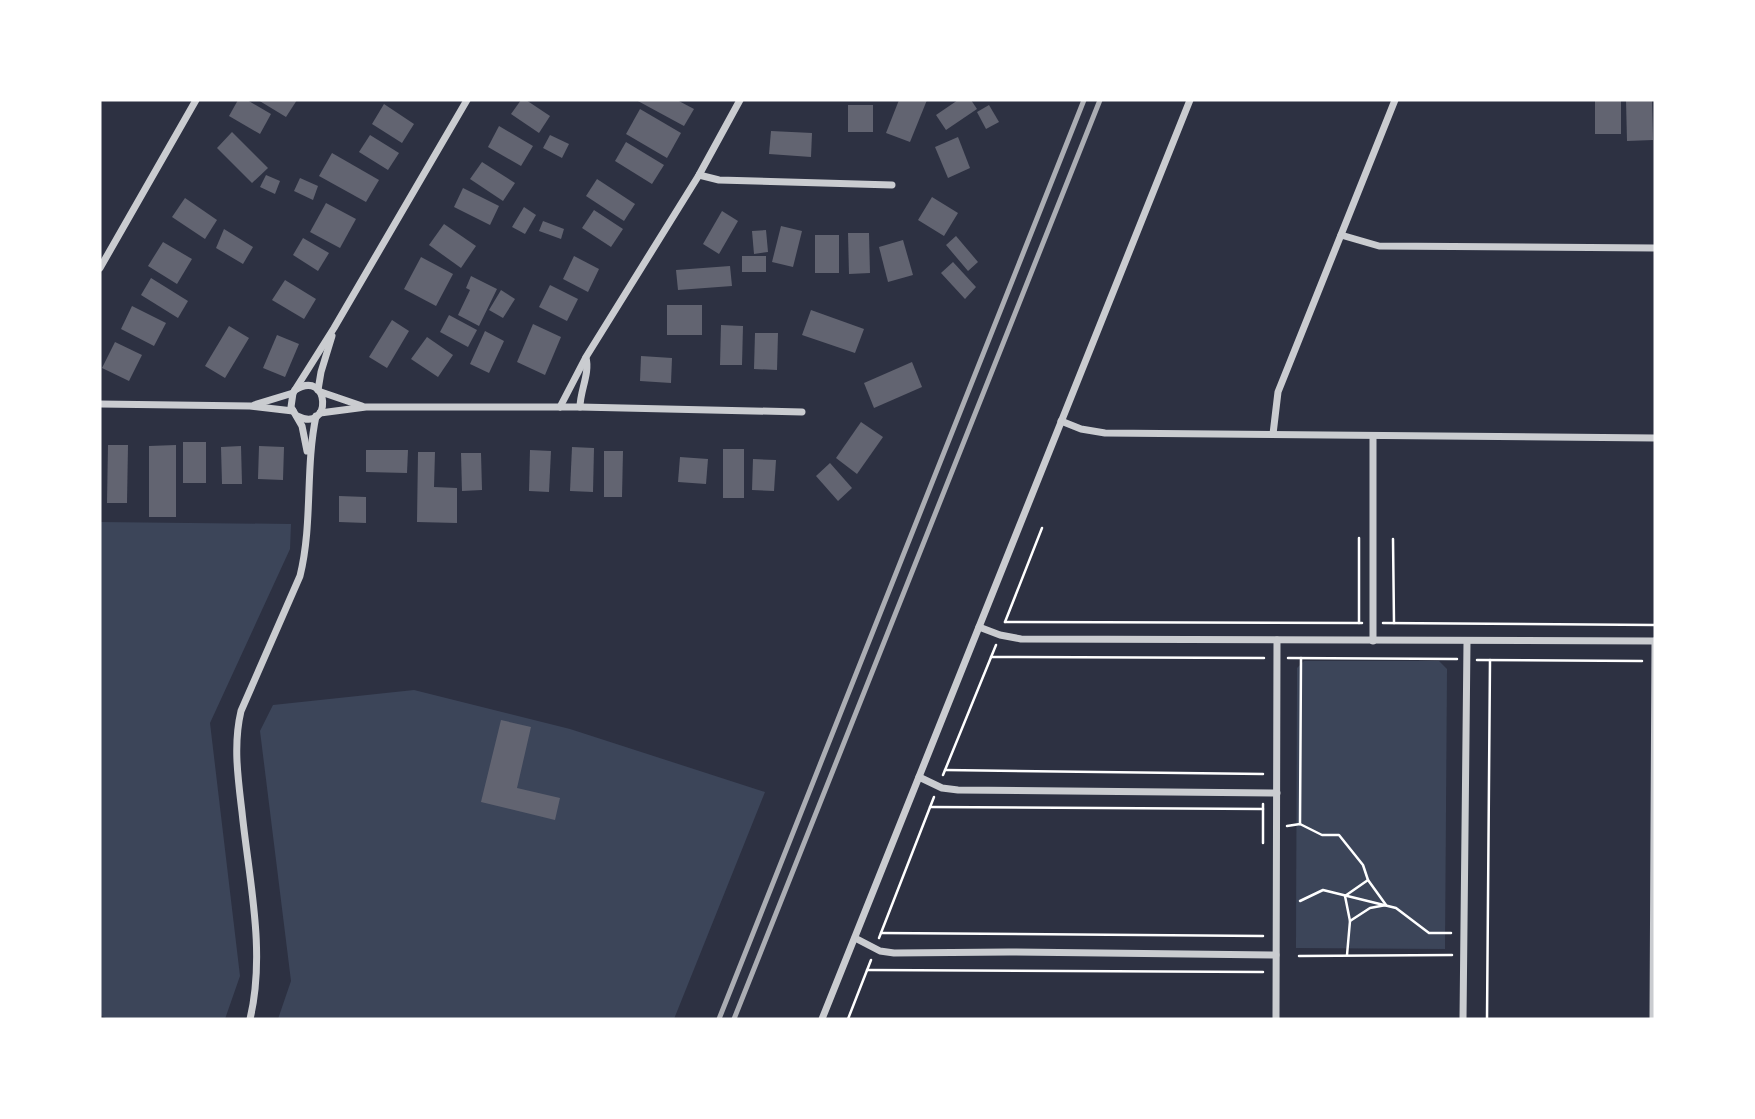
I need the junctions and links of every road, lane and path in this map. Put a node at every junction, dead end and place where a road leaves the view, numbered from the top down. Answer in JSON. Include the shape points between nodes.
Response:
{"nodes":[{"id":1,"x":196,"y":100,"type":"edge"},
{"id":2,"x":467,"y":100,"type":"edge"},
{"id":3,"x":740,"y":100,"type":"edge"},
{"id":4,"x":1189,"y":100,"type":"edge"},
{"id":5,"x":1395,"y":100,"type":"edge"},
{"id":6,"x":699,"y":174,"type":"junction"},
{"id":7,"x":891,"y":185,"type":"dead end"},
{"id":8,"x":1341,"y":235,"type":"junction"},
{"id":9,"x":1655,"y":248,"type":"edge"},
{"id":10,"x":100,"y":268,"type":"edge"},
{"id":11,"x":334,"y":328,"type":"junction"},
{"id":12,"x":586,"y":357,"type":"junction"},
{"id":13,"x":319,"y":391,"type":"junction"},
{"id":14,"x":294,"y":392,"type":"junction"},
{"id":15,"x":100,"y":404,"type":"edge"},
{"id":16,"x":250,"y":406,"type":"junction"},
{"id":17,"x":366,"y":407,"type":"junction"},
{"id":18,"x":560,"y":407,"type":"junction"},
{"id":19,"x":580,"y":407,"type":"junction"},
{"id":20,"x":802,"y":412,"type":"dead end"},
{"id":21,"x":295,"y":413,"type":"junction"},
{"id":22,"x":318,"y":415,"type":"junction"},
{"id":23,"x":1061,"y":421,"type":"junction"},
{"id":24,"x":1273,"y":434,"type":"junction"},
{"id":25,"x":1373,"y":436,"type":"junction"},
{"id":26,"x":1655,"y":438,"type":"edge"},
{"id":27,"x":309,"y":462,"type":"junction"},
{"id":28,"x":1042,"y":528,"type":"dead end"},
{"id":29,"x":1359,"y":538,"type":"dead end"},
{"id":30,"x":1393,"y":539,"type":"dead end"},
{"id":31,"x":1005,"y":622,"type":"junction"},
{"id":32,"x":1359,"y":623,"type":"junction"},
{"id":33,"x":1373,"y":623,"type":"junction"},
{"id":34,"x":1394,"y":623,"type":"junction"},
{"id":35,"x":1655,"y":625,"type":"edge"},
{"id":36,"x":979,"y":627,"type":"junction"},
{"id":37,"x":1000,"y":635,"type":"junction"},
{"id":38,"x":1278,"y":640,"type":"junction"},
{"id":39,"x":1373,"y":641,"type":"junction"},
{"id":40,"x":1655,"y":641,"type":"edge"},
{"id":41,"x":1467,"y":642,"type":"junction"},
{"id":42,"x":991,"y":657,"type":"junction"},
{"id":43,"x":1277,"y":658,"type":"junction"},
{"id":44,"x":1301,"y":658,"type":"junction"},
{"id":45,"x":1466,"y":659,"type":"junction"},
{"id":46,"x":1490,"y":660,"type":"junction"},
{"id":47,"x":1655,"y":661,"type":"edge"},
{"id":48,"x":945,"y":770,"type":"junction"},
{"id":49,"x":1263,"y":774,"type":"dead end"},
{"id":50,"x":919,"y":777,"type":"junction"},
{"id":51,"x":939,"y":786,"type":"junction"},
{"id":52,"x":1277,"y":793,"type":"junction"},
{"id":53,"x":930,"y":807,"type":"junction"},
{"id":54,"x":1263,"y":809,"type":"dead end"},
{"id":55,"x":1300,"y":824,"type":"junction"},
{"id":56,"x":1277,"y":827,"type":"junction"},
{"id":57,"x":1368,"y":880,"type":"junction"},
{"id":58,"x":1345,"y":896,"type":"junction"},
{"id":59,"x":1300,"y":901,"type":"dead end"},
{"id":60,"x":1386,"y":905,"type":"junction"},
{"id":61,"x":1350,"y":921,"type":"junction"},
{"id":62,"x":881,"y":933,"type":"junction"},
{"id":63,"x":1452,"y":933,"type":"dead end"},
{"id":64,"x":1263,"y":936,"type":"dead end"},
{"id":65,"x":855,"y":939,"type":"junction"},
{"id":66,"x":875,"y":948,"type":"junction"},
{"id":67,"x":1276,"y":955,"type":"junction"},
{"id":68,"x":1347,"y":955,"type":"junction"},
{"id":69,"x":1452,"y":955,"type":"dead end"},
{"id":70,"x":1299,"y":956,"type":"dead end"},
{"id":71,"x":867,"y":970,"type":"junction"},
{"id":72,"x":1263,"y":972,"type":"dead end"},
{"id":73,"x":250,"y":1019,"type":"edge"},
{"id":74,"x":822,"y":1019,"type":"edge"},
{"id":75,"x":848,"y":1019,"type":"edge"},
{"id":76,"x":1276,"y":1019,"type":"edge"},
{"id":77,"x":1463,"y":1019,"type":"edge"},
{"id":78,"x":1487,"y":1019,"type":"edge"},
{"id":79,"x":1653,"y":1019,"type":"edge"}],
"edges":[{"from":1,"to":10,"type":"street"},
{"from":2,"to":11,"type":"street"},
{"from":3,"to":6,"type":"street"},
{"from":4,"to":23,"type":"street"},
{"from":5,"to":8,"type":"street"},
{"from":6,"to":7,"type":"street","via":[[719,180]]},
{"from":6,"to":12,"type":"street"},
{"from":8,"to":9,"type":"street","via":[[1379,246]]},
{"from":8,"to":24,"type":"street","via":[[1278,392]]},
{"from":11,"to":13,"type":"street"},
{"from":11,"to":14,"type":"street"},
{"from":12,"to":18,"type":"street"},
{"from":12,"to":19,"type":"street"},
{"from":13,"to":14,"type":"street","via":[[309,386]]},
{"from":13,"to":17,"type":"street"},
{"from":13,"to":22,"type":"street","via":[[324,402]]},
{"from":14,"to":16,"type":"street"},
{"from":14,"to":21,"type":"street","via":[[290,402]]},
{"from":15,"to":16,"type":"street"},
{"from":16,"to":21,"type":"street"},
{"from":17,"to":18,"type":"street"},
{"from":17,"to":22,"type":"street"},
{"from":18,"to":19,"type":"street"},
{"from":19,"to":20,"type":"street"},
{"from":21,"to":22,"type":"street","via":[[306,419]]},
{"from":21,"to":27,"type":"street"},
{"from":22,"to":27,"type":"street"},
{"from":23,"to":24,"type":"street","via":[[1105,433]]},
{"from":23,"to":36,"type":"street"},
{"from":24,"to":25,"type":"street"},
{"from":25,"to":26,"type":"street"},
{"from":25,"to":33,"type":"street"},
{"from":27,"to":73,"type":"street","via":[[309,522],[300,576],[236,731],[257,942],[256,992]]},
{"from":28,"to":31,"type":"path"},
{"from":29,"to":32,"type":"path"},
{"from":30,"to":34,"type":"path"},
{"from":31,"to":32,"type":"path"},
{"from":31,"to":37,"type":"path"},
{"from":32,"to":33,"type":"path"},
{"from":33,"to":34,"type":"path"},
{"from":33,"to":39,"type":"street"},
{"from":34,"to":35,"type":"path"},
{"from":36,"to":37,"type":"street"},
{"from":36,"to":50,"type":"street"},
{"from":37,"to":38,"type":"street","via":[[1021,639]]},
{"from":37,"to":42,"type":"path"},
{"from":38,"to":39,"type":"street"},
{"from":38,"to":43,"type":"street"},
{"from":39,"to":41,"type":"street"},
{"from":40,"to":41,"type":"street"},
{"from":40,"to":47,"type":"street"},
{"from":41,"to":45,"type":"street"},
{"from":42,"to":43,"type":"path"},
{"from":42,"to":48,"type":"path"},
{"from":43,"to":44,"type":"path"},
{"from":43,"to":52,"type":"street"},
{"from":44,"to":45,"type":"path"},
{"from":44,"to":55,"type":"path"},
{"from":45,"to":46,"type":"path"},
{"from":45,"to":77,"type":"street"},
{"from":46,"to":47,"type":"path"},
{"from":46,"to":78,"type":"path"},
{"from":47,"to":79,"type":"street"},
{"from":48,"to":49,"type":"path"},
{"from":48,"to":51,"type":"path"},
{"from":50,"to":51,"type":"street"},
{"from":50,"to":65,"type":"street"},
{"from":51,"to":52,"type":"street","via":[[958,790]]},
{"from":51,"to":53,"type":"path"},
{"from":52,"to":56,"type":"street"},
{"from":53,"to":54,"type":"path"},
{"from":53,"to":62,"type":"path"},
{"from":55,"to":56,"type":"path"},
{"from":55,"to":57,"type":"path","via":[[1322,835],[1339,835],[1363,865]]},
{"from":56,"to":67,"type":"street"},
{"from":57,"to":58,"type":"path"},
{"from":57,"to":60,"type":"path"},
{"from":58,"to":59,"type":"path","via":[[1323,890]]},
{"from":58,"to":60,"type":"path"},
{"from":58,"to":61,"type":"path"},
{"from":60,"to":61,"type":"path","via":[[1370,908]]},
{"from":60,"to":63,"type":"path","via":[[1401,910],[1429,933]]},
{"from":61,"to":68,"type":"path"},
{"from":62,"to":64,"type":"path"},
{"from":62,"to":66,"type":"path"},
{"from":65,"to":66,"type":"street"},
{"from":65,"to":74,"type":"street"},
{"from":66,"to":67,"type":"street","via":[[894,953]]},
{"from":66,"to":71,"type":"path"},
{"from":67,"to":76,"type":"street"},
{"from":68,"to":69,"type":"path"},
{"from":68,"to":70,"type":"path"},
{"from":71,"to":72,"type":"path"},
{"from":71,"to":75,"type":"path"}]}
